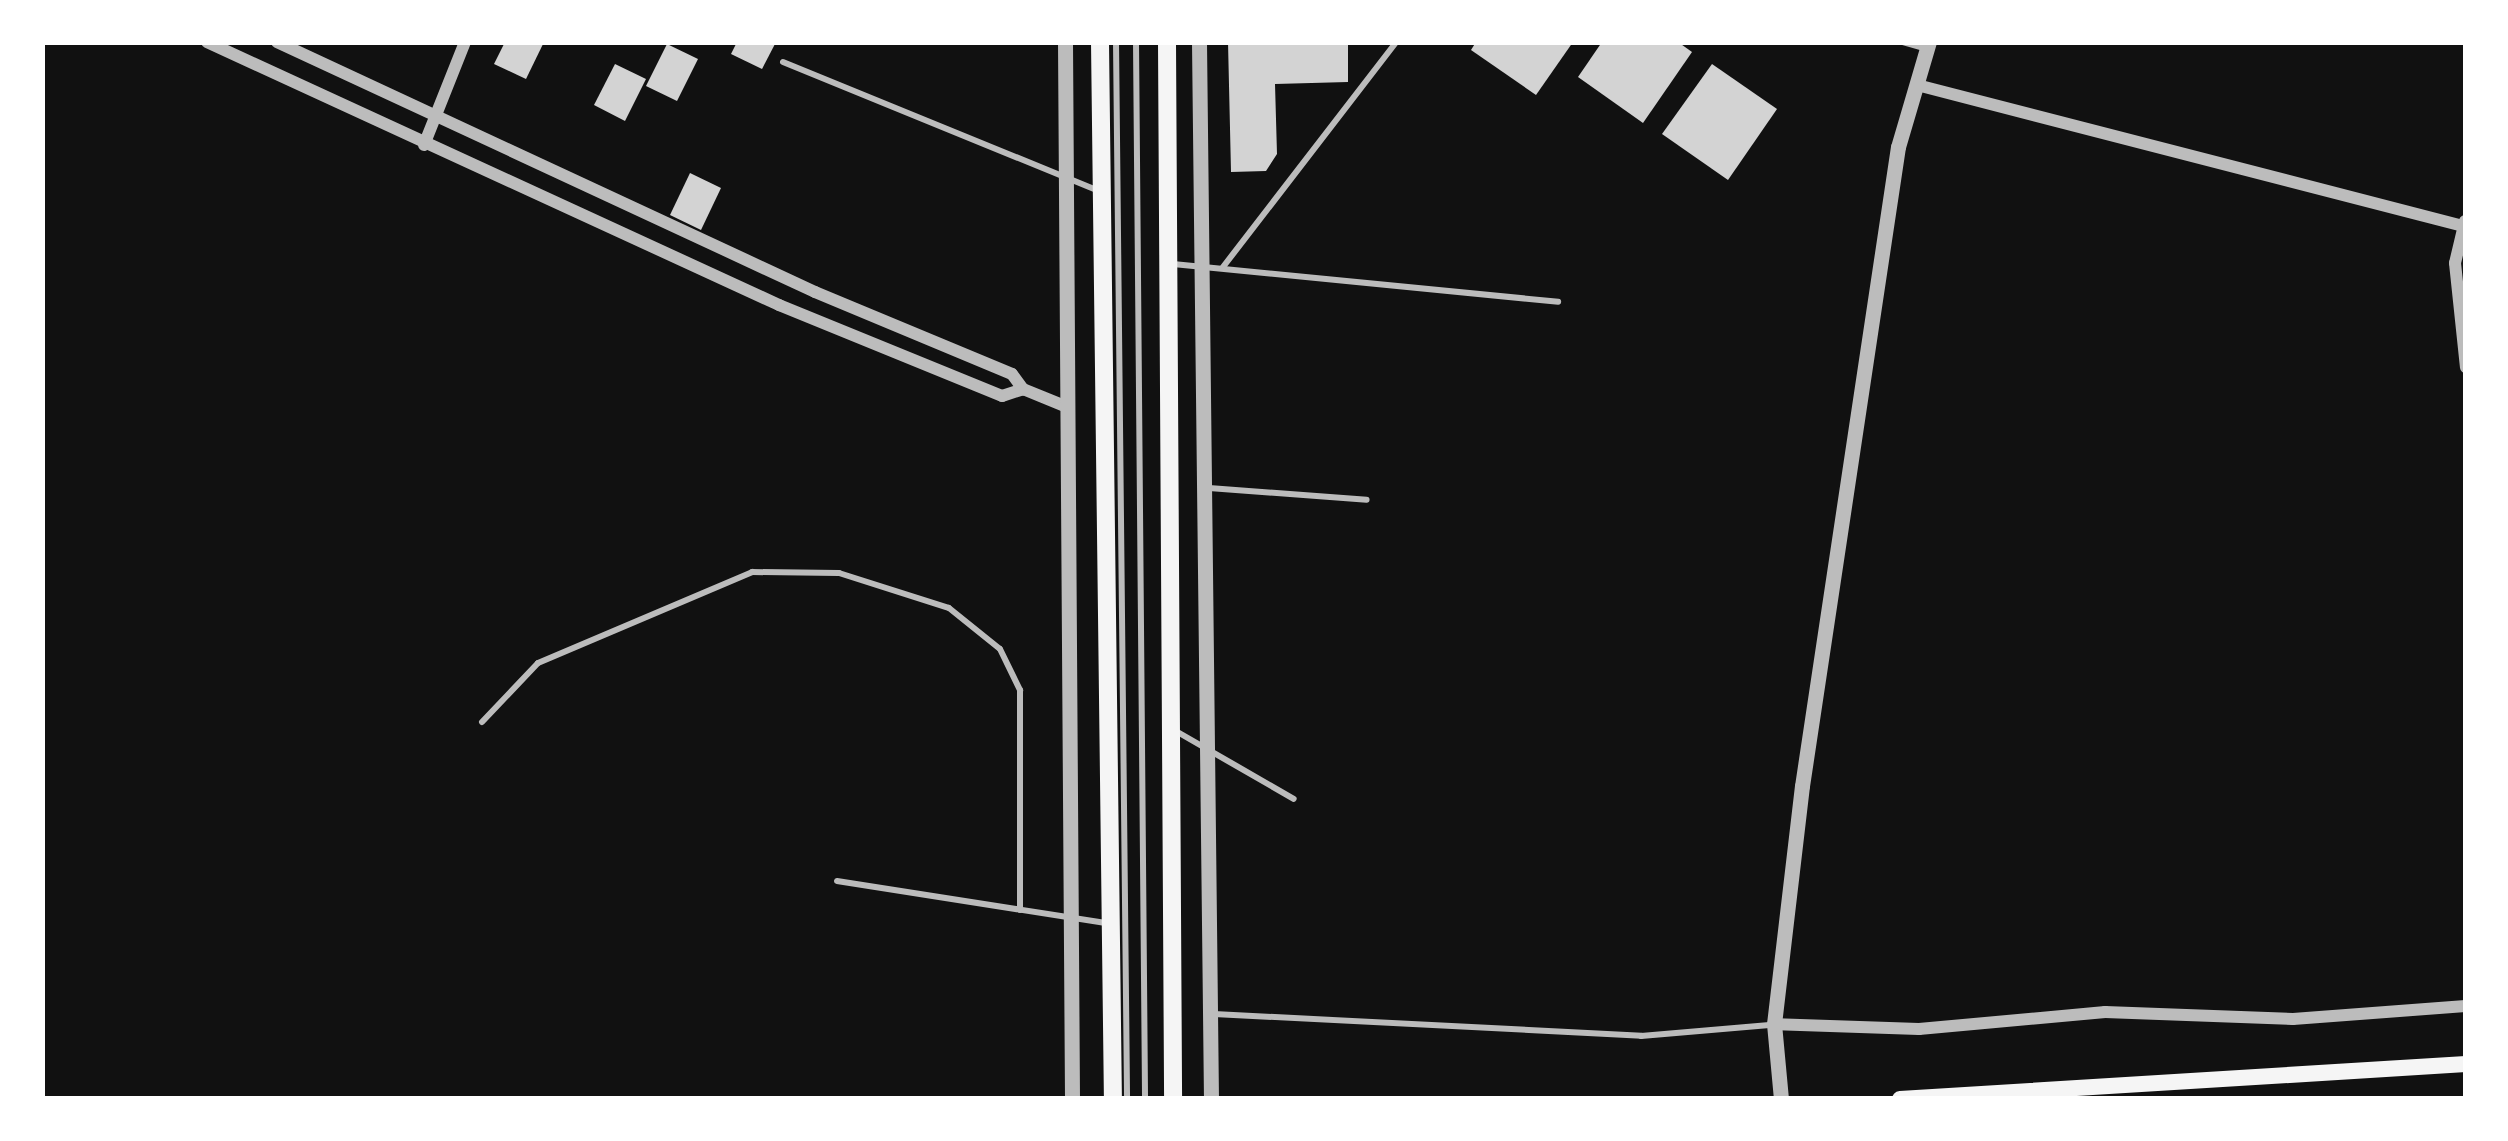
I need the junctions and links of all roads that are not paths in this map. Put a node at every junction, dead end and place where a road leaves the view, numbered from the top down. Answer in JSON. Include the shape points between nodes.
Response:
{"nodes":[{"id":1,"x":207,"y":42,"type":"edge"},
{"id":2,"x":277,"y":42,"type":"edge"},
{"id":3,"x":465,"y":42,"type":"edge"},
{"id":4,"x":1065,"y":42,"type":"edge"},
{"id":5,"x":1100,"y":42,"type":"edge"},
{"id":6,"x":1116,"y":42,"type":"edge"},
{"id":7,"x":1136,"y":42,"type":"edge"},
{"id":8,"x":1167,"y":42,"type":"edge"},
{"id":9,"x":1199,"y":42,"type":"edge"},
{"id":10,"x":1396,"y":42,"type":"edge"},
{"id":11,"x":1903,"y":42,"type":"edge"},
{"id":12,"x":1928,"y":45,"type":"edge"},
{"id":13,"x":783,"y":62,"type":"dead end"},
{"id":14,"x":1917,"y":85,"type":"junction"},
{"id":15,"x":434,"y":119,"type":"junction"},
{"id":16,"x":424,"y":145,"type":"junction"},
{"id":17,"x":1066,"y":179,"type":"junction"},
{"id":18,"x":1102,"y":192,"type":"junction"},
{"id":19,"x":2464,"y":223,"type":"edge"},
{"id":20,"x":1168,"y":264,"type":"junction"},
{"id":21,"x":1202,"y":265,"type":"junction"},
{"id":22,"x":1223,"y":267,"type":"junction"},
{"id":23,"x":1558,"y":302,"type":"dead end"},
{"id":24,"x":2466,"y":367,"type":"edge"},
{"id":25,"x":1023,"y":389,"type":"junction"},
{"id":26,"x":1067,"y":406,"type":"junction"},
{"id":27,"x":1204,"y":488,"type":"junction"},
{"id":28,"x":1367,"y":500,"type":"dead end"},
{"id":29,"x":482,"y":722,"type":"dead end"},
{"id":30,"x":1171,"y":728,"type":"junction"},
{"id":31,"x":1208,"y":753,"type":"junction"},
{"id":32,"x":1294,"y":799,"type":"dead end"},
{"id":33,"x":837,"y":880,"type":"dead end"},
{"id":34,"x":1020,"y":910,"type":"junction"},
{"id":35,"x":1071,"y":919,"type":"junction"},
{"id":36,"x":1111,"y":923,"type":"junction"},
{"id":37,"x":2466,"y":1006,"type":"edge"},
{"id":38,"x":1210,"y":1014,"type":"junction"},
{"id":39,"x":1774,"y":1024,"type":"junction"},
{"id":40,"x":2466,"y":1064,"type":"edge"},
{"id":41,"x":1072,"y":1099,"type":"edge"},
{"id":42,"x":1113,"y":1099,"type":"edge"},
{"id":43,"x":1127,"y":1099,"type":"edge"},
{"id":44,"x":1145,"y":1099,"type":"edge"},
{"id":45,"x":1173,"y":1099,"type":"edge"},
{"id":46,"x":1211,"y":1099,"type":"edge"},
{"id":47,"x":1781,"y":1099,"type":"edge"},
{"id":48,"x":1900,"y":1099,"type":"edge"}],
"edges":[{"from":1,"to":16,"type":"street"},
{"from":2,"to":15,"type":"street"},
{"from":3,"to":15,"type":"street"},
{"from":4,"to":17,"type":"street"},
{"from":5,"to":18,"type":"main road"},
{"from":6,"to":43,"type":"lane"},
{"from":7,"to":44,"type":"lane"},
{"from":8,"to":20,"type":"main road"},
{"from":9,"to":21,"type":"street"},
{"from":10,"to":22,"type":"lane"},
{"from":11,"to":12,"type":"lane"},
{"from":12,"to":14,"type":"street"},
{"from":13,"to":17,"type":"lane"},
{"from":14,"to":19,"type":"street"},
{"from":14,"to":39,"type":"street","via":[[1884,242]]},
{"from":15,"to":16,"type":"street"},
{"from":15,"to":25,"type":"street","via":[[1012,374]]},
{"from":16,"to":25,"type":"street","via":[[1002,396]]},
{"from":17,"to":18,"type":"lane"},
{"from":17,"to":26,"type":"street"},
{"from":18,"to":36,"type":"main road"},
{"from":19,"to":24,"type":"street","via":[[2455,263]]},
{"from":20,"to":21,"type":"lane"},
{"from":20,"to":30,"type":"main road"},
{"from":21,"to":22,"type":"lane"},
{"from":21,"to":27,"type":"street"},
{"from":22,"to":23,"type":"lane"},
{"from":25,"to":26,"type":"street"},
{"from":26,"to":35,"type":"street"},
{"from":27,"to":28,"type":"lane"},
{"from":27,"to":31,"type":"street"},
{"from":29,"to":34,"type":"lane","via":[[538,663],[752,572],[839,573],[949,608],[1000,649],[1020,690]]},
{"from":30,"to":31,"type":"lane"},
{"from":30,"to":45,"type":"main road"},
{"from":31,"to":32,"type":"lane"},
{"from":31,"to":38,"type":"street"},
{"from":33,"to":34,"type":"lane"},
{"from":34,"to":35,"type":"lane"},
{"from":35,"to":36,"type":"lane"},
{"from":35,"to":41,"type":"street"},
{"from":36,"to":42,"type":"main road"},
{"from":37,"to":39,"type":"street","via":[[2293,1019],[2105,1012],[1919,1029]]},
{"from":38,"to":39,"type":"lane","via":[[1641,1036]]},
{"from":38,"to":46,"type":"street"},
{"from":39,"to":47,"type":"street"},
{"from":40,"to":48,"type":"main road"}]}
